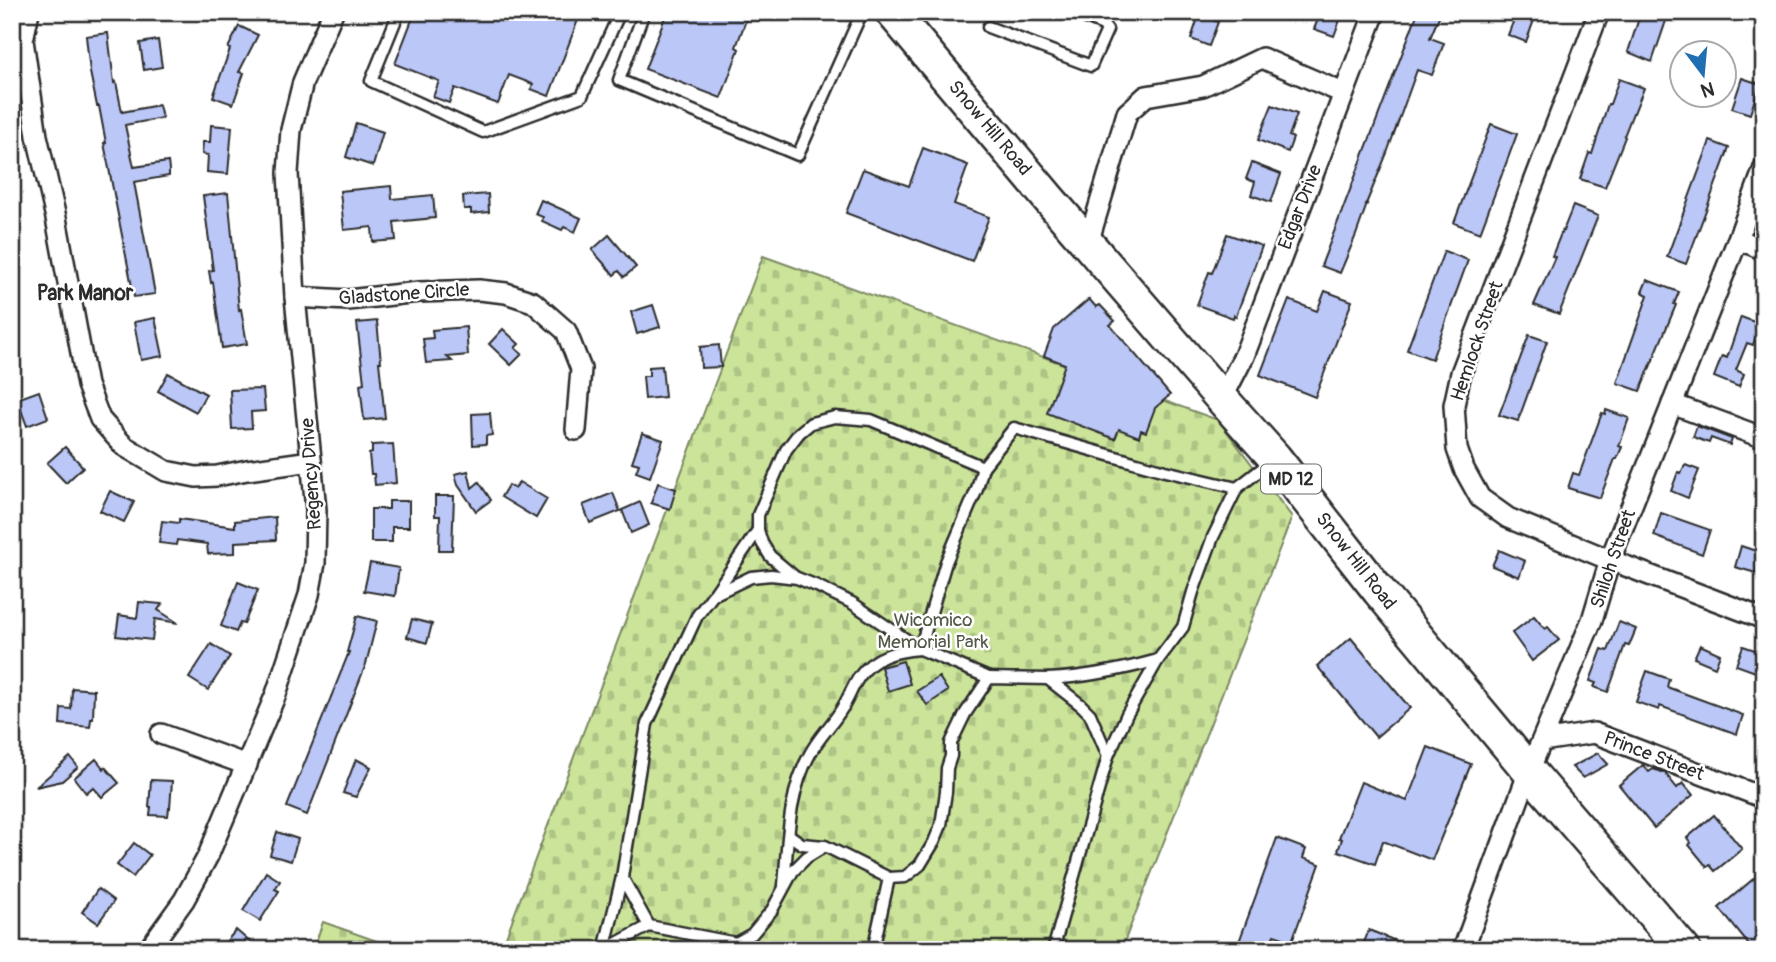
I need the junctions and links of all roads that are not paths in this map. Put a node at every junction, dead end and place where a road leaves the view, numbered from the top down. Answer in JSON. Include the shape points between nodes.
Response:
{"nodes":[{"id":1,"x":29,"y":12,"type":"edge"},
{"id":2,"x":333,"y":12,"type":"edge"},
{"id":3,"x":399,"y":12,"type":"edge"},
{"id":4,"x":620,"y":12,"type":"edge"},
{"id":5,"x":644,"y":12,"type":"edge"},
{"id":6,"x":862,"y":12,"type":"edge"},
{"id":7,"x":892,"y":12,"type":"edge"},
{"id":8,"x":1375,"y":12,"type":"edge"},
{"id":9,"x":1599,"y":12,"type":"edge"},
{"id":10,"x":1077,"y":14,"type":"edge"},
{"id":11,"x":988,"y":27,"type":"dead end"},
{"id":12,"x":1343,"y":93,"type":"junction"},
{"id":13,"x":1764,"y":167,"type":"edge"},
{"id":14,"x":1738,"y":239,"type":"junction"},
{"id":15,"x":1088,"y":243,"type":"junction"},
{"id":16,"x":1764,"y":250,"type":"edge"},
{"id":17,"x":295,"y":297,"type":"junction"},
{"id":18,"x":1222,"y":399,"type":"junction"},
{"id":19,"x":1672,"y":404,"type":"junction"},
{"id":20,"x":576,"y":430,"type":"dead end"},
{"id":21,"x":1764,"y":438,"type":"edge"},
{"id":22,"x":1275,"y":458,"type":"junction"},
{"id":23,"x":311,"y":461,"type":"junction"},
{"id":24,"x":983,"y":467,"type":"junction"},
{"id":25,"x":1237,"y":488,"type":"junction"},
{"id":26,"x":758,"y":530,"type":"junction"},
{"id":27,"x":1610,"y":560,"type":"junction"},
{"id":28,"x":797,"y":578,"type":"junction"},
{"id":29,"x":713,"y":595,"type":"junction"},
{"id":30,"x":1764,"y":619,"type":"edge"},
{"id":31,"x":919,"y":649,"type":"junction"},
{"id":32,"x":1158,"y":660,"type":"junction"},
{"id":33,"x":989,"y":678,"type":"junction"},
{"id":34,"x":1048,"y":679,"type":"junction"},
{"id":35,"x":161,"y":734,"type":"dead end"},
{"id":36,"x":1542,"y":741,"type":"junction"},
{"id":37,"x":1108,"y":756,"type":"junction"},
{"id":38,"x":247,"y":765,"type":"junction"},
{"id":39,"x":1530,"y":771,"type":"junction"},
{"id":40,"x":1764,"y":798,"type":"edge"},
{"id":41,"x":789,"y":835,"type":"junction"},
{"id":42,"x":825,"y":846,"type":"junction"},
{"id":43,"x":622,"y":877,"type":"junction"},
{"id":44,"x":889,"y":878,"type":"junction"},
{"id":45,"x":784,"y":885,"type":"junction"},
{"id":46,"x":649,"y":926,"type":"junction"},
{"id":47,"x":736,"y":943,"type":"junction"},
{"id":48,"x":148,"y":950,"type":"edge"},
{"id":49,"x":604,"y":950,"type":"edge"},
{"id":50,"x":752,"y":950,"type":"edge"},
{"id":51,"x":873,"y":950,"type":"edge"},
{"id":52,"x":1053,"y":950,"type":"edge"},
{"id":53,"x":1462,"y":950,"type":"edge"},
{"id":54,"x":1684,"y":950,"type":"edge"}],
"edges":[{"from":1,"to":23,"type":"street","via":[[23,40],[37,136],[87,385],[100,419],[124,446],[166,471],[196,477]]},
{"from":2,"to":17,"type":"street","name":"Regency Drive","via":[[303,82],[291,130],[288,173]]},
{"from":3,"to":4,"type":"lane","via":[[372,81],[483,132],[582,96]]},
{"from":5,"to":6,"type":"lane","via":[[619,80],[798,155]]},
{"from":7,"to":15,"type":"main road","name":"Snow Hill Road","number":"MD 12"},
{"from":8,"to":12,"type":"street","name":"Edgar Drive"},
{"from":9,"to":27,"type":"street","name":"Hemlock Street","via":[[1461,373],[1454,405],[1457,449],[1480,498],[1508,518]]},
{"from":10,"to":11,"type":"lane","via":[[1107,30],[1091,66]]},
{"from":12,"to":15,"type":"street","via":[[1262,58],[1203,86],[1146,96],[1127,113]]},
{"from":12,"to":18,"type":"street","name":"Edgar Drive","via":[[1244,356]]},
{"from":13,"to":14,"type":"street","name":"Shiloh Street"},
{"from":14,"to":16,"type":"street"},
{"from":14,"to":19,"type":"street","name":"Shiloh Street"},
{"from":15,"to":18,"type":"main road","name":"Snow Hill Road","number":"MD 12"},
{"from":17,"to":20,"type":"street","name":"Gladstone Circle","via":[[348,300],[479,290],[533,303],[566,331],[581,369]]},
{"from":17,"to":23,"type":"street","name":"Regency Drive"},
{"from":18,"to":22,"type":"main road","name":"Snow Hill Road","number":"MD 12"},
{"from":19,"to":21,"type":"street"},
{"from":19,"to":27,"type":"street","name":"Shiloh Street"},
{"from":22,"to":25,"type":"lane"},
{"from":22,"to":39,"type":"main road","name":"Snow Hill Road","number":"MD 12"},
{"from":23,"to":38,"type":"street","name":"Regency Drive","via":[[316,510],[309,595]]},
{"from":24,"to":25,"type":"lane","via":[[1014,428]]},
{"from":24,"to":26,"type":"lane","via":[[872,420],[835,417],[811,423],[786,450],[758,515]]},
{"from":24,"to":31,"type":"lane"},
{"from":25,"to":32,"type":"lane","via":[[1213,537],[1183,627]]},
{"from":26,"to":28,"type":"lane","via":[[770,556]]},
{"from":26,"to":29,"type":"lane"},
{"from":27,"to":30,"type":"street","name":"Hemlock Street"},
{"from":27,"to":36,"type":"street","name":"Shiloh Street","via":[[1592,620]]},
{"from":28,"to":29,"type":"lane","via":[[751,577]]},
{"from":28,"to":31,"type":"lane","via":[[852,603]]},
{"from":29,"to":43,"type":"lane","via":[[697,616],[647,724]]},
{"from":31,"to":33,"type":"lane"},
{"from":31,"to":41,"type":"lane","via":[[880,658],[857,679],[799,776]]},
{"from":32,"to":34,"type":"lane","via":[[1081,677]]},
{"from":32,"to":37,"type":"lane"},
{"from":33,"to":34,"type":"lane"},
{"from":33,"to":44,"type":"lane","via":[[951,743],[934,842],[920,865],[905,877]]},
{"from":34,"to":37,"type":"lane","via":[[1090,714]]},
{"from":35,"to":38,"type":"street"},
{"from":36,"to":39,"type":"street","name":"Shiloh Street"},
{"from":36,"to":40,"type":"street","name":"Prince Street","via":[[1594,733]]},
{"from":37,"to":52,"type":"lane"},
{"from":38,"to":48,"type":"street","name":"Regency Drive","via":[[208,856]]},
{"from":39,"to":53,"type":"street","name":"Shiloh Street"},
{"from":39,"to":54,"type":"main road","name":"Snow Hill Road","number":"MD 12"},
{"from":41,"to":42,"type":"lane","via":[[802,844]]},
{"from":41,"to":45,"type":"lane"},
{"from":42,"to":44,"type":"lane"},
{"from":42,"to":45,"type":"lane","via":[[793,871]]},
{"from":43,"to":46,"type":"lane"},
{"from":43,"to":49,"type":"lane"},
{"from":44,"to":51,"type":"lane"},
{"from":45,"to":47,"type":"lane","via":[[772,910],[752,934]]},
{"from":46,"to":47,"type":"lane"},
{"from":46,"to":49,"type":"lane"},
{"from":47,"to":50,"type":"lane"}]}
